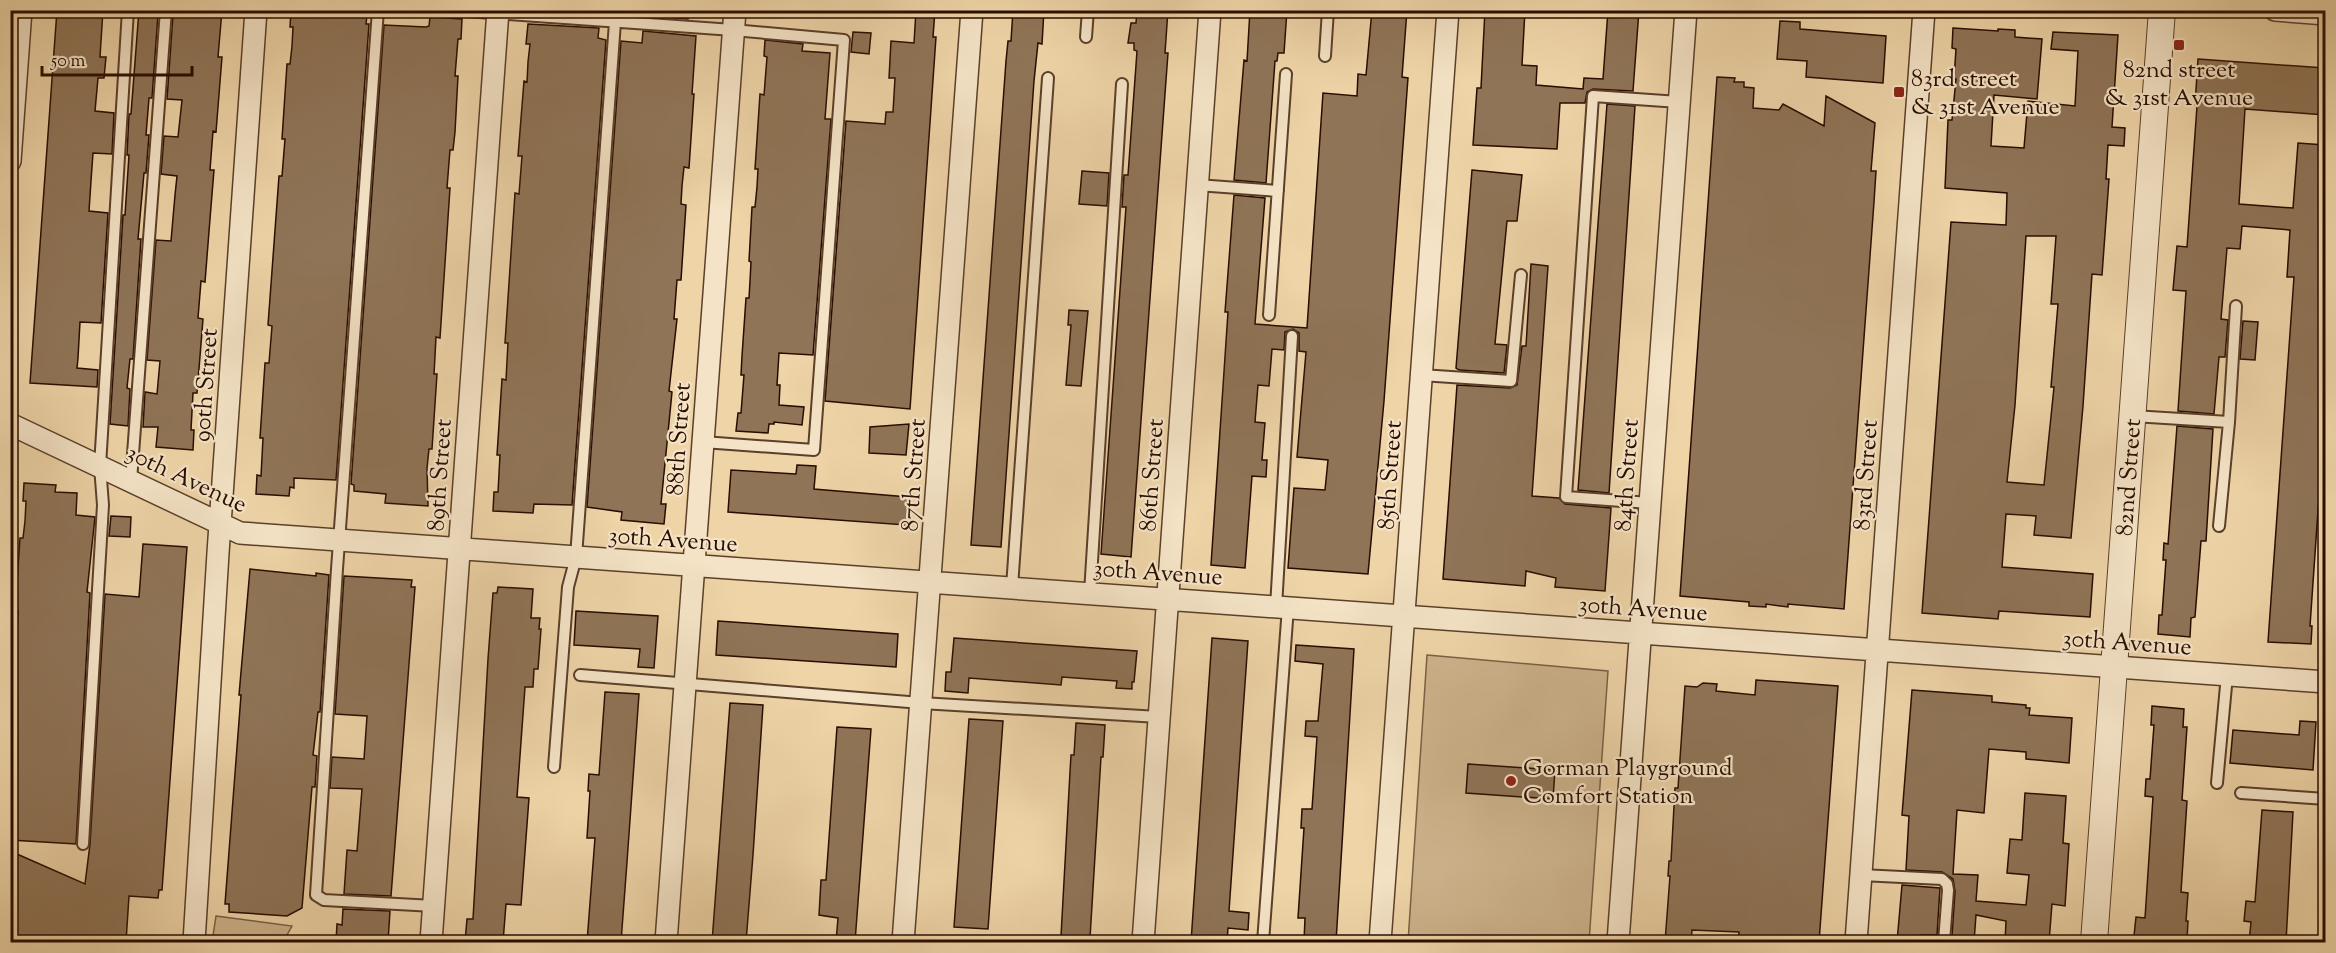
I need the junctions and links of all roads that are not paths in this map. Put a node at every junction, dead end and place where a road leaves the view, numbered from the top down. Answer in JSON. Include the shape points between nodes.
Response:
{"nodes":[{"id":1,"x":21,"y":10,"type":"edge"},
{"id":2,"x":128,"y":10,"type":"edge"},
{"id":3,"x":166,"y":10,"type":"edge"},
{"id":4,"x":256,"y":10,"type":"edge"},
{"id":5,"x":378,"y":10,"type":"edge"},
{"id":6,"x":452,"y":10,"type":"edge"},
{"id":7,"x":972,"y":10,"type":"edge"},
{"id":8,"x":1088,"y":10,"type":"edge"},
{"id":9,"x":1210,"y":10,"type":"edge"},
{"id":10,"x":1328,"y":10,"type":"edge"},
{"id":11,"x":1448,"y":10,"type":"edge"},
{"id":12,"x":1686,"y":10,"type":"edge"},
{"id":13,"x":1924,"y":10,"type":"edge"},
{"id":14,"x":2162,"y":10,"type":"edge"},
{"id":15,"x":2275,"y":10,"type":"edge"},
{"id":16,"x":498,"y":12,"type":"edge"},
{"id":17,"x":2325,"y":14,"type":"edge"},
{"id":18,"x":734,"y":20,"type":"edge"},
{"id":19,"x":615,"y":22,"type":"junction"},
{"id":20,"x":1086,"y":37,"type":"dead end"},
{"id":21,"x":1325,"y":56,"type":"dead end"},
{"id":22,"x":1286,"y":74,"type":"dead end"},
{"id":23,"x":1048,"y":78,"type":"dead end"},
{"id":24,"x":1122,"y":84,"type":"dead end"},
{"id":25,"x":1679,"y":102,"type":"junction"},
{"id":26,"x":10,"y":161,"type":"edge"},
{"id":27,"x":1197,"y":185,"type":"junction"},
{"id":28,"x":1278,"y":191,"type":"junction"},
{"id":29,"x":1521,"y":275,"type":"dead end"},
{"id":30,"x":2236,"y":306,"type":"dead end"},
{"id":31,"x":1269,"y":315,"type":"dead end"},
{"id":32,"x":1292,"y":336,"type":"dead end"},
{"id":33,"x":1421,"y":375,"type":"junction"},
{"id":34,"x":2132,"y":416,"type":"junction"},
{"id":35,"x":2229,"y":422,"type":"junction"},
{"id":36,"x":10,"y":424,"type":"edge"},
{"id":37,"x":703,"y":442,"type":"junction"},
{"id":38,"x":100,"y":466,"type":"junction"},
{"id":39,"x":131,"y":481,"type":"junction"},
{"id":40,"x":1650,"y":503,"type":"junction"},
{"id":41,"x":220,"y":525,"type":"junction"},
{"id":42,"x":2219,"y":526,"type":"dead end"},
{"id":43,"x":339,"y":541,"type":"junction"},
{"id":44,"x":459,"y":550,"type":"junction"},
{"id":45,"x":576,"y":558,"type":"junction"},
{"id":46,"x":694,"y":566,"type":"junction"},
{"id":47,"x":931,"y":581,"type":"junction"},
{"id":48,"x":1011,"y":587,"type":"junction"},
{"id":49,"x":1090,"y":593,"type":"junction"},
{"id":50,"x":1167,"y":598,"type":"junction"},
{"id":51,"x":1282,"y":607,"type":"junction"},
{"id":52,"x":1404,"y":616,"type":"junction"},
{"id":53,"x":1640,"y":633,"type":"junction"},
{"id":54,"x":1878,"y":650,"type":"junction"},
{"id":55,"x":2114,"y":667,"type":"junction"},
{"id":56,"x":580,"y":675,"type":"dead end"},
{"id":57,"x":2227,"y":675,"type":"junction"},
{"id":58,"x":2325,"y":682,"type":"edge"},
{"id":59,"x":685,"y":684,"type":"junction"},
{"id":60,"x":921,"y":703,"type":"junction"},
{"id":61,"x":1159,"y":717,"type":"junction"},
{"id":62,"x":554,"y":767,"type":"dead end"},
{"id":63,"x":2217,"y":783,"type":"dead end"},
{"id":64,"x":2241,"y":793,"type":"dead end"},
{"id":65,"x":2325,"y":799,"type":"edge"},
{"id":66,"x":83,"y":844,"type":"dead end"},
{"id":67,"x":1861,"y":875,"type":"junction"},
{"id":68,"x":434,"y":906,"type":"junction"},
{"id":69,"x":194,"y":942,"type":"edge"},
{"id":70,"x":431,"y":942,"type":"edge"},
{"id":71,"x":666,"y":942,"type":"edge"},
{"id":72,"x":903,"y":942,"type":"edge"},
{"id":73,"x":1143,"y":942,"type":"edge"},
{"id":74,"x":1263,"y":942,"type":"edge"},
{"id":75,"x":1380,"y":942,"type":"edge"},
{"id":76,"x":1618,"y":942,"type":"edge"},
{"id":77,"x":1857,"y":942,"type":"edge"},
{"id":78,"x":1944,"y":942,"type":"edge"},
{"id":79,"x":2094,"y":942,"type":"edge"}],
"edges":[{"from":1,"to":26,"type":"street"},
{"from":2,"to":38,"type":"lane"},
{"from":3,"to":39,"type":"lane"},
{"from":4,"to":41,"type":"street","name":"90th Street"},
{"from":5,"to":43,"type":"lane"},
{"from":6,"to":16,"type":"lane"},
{"from":7,"to":47,"type":"street","name":"87th Street"},
{"from":8,"to":20,"type":"lane"},
{"from":9,"to":27,"type":"street","name":"86th Street"},
{"from":10,"to":21,"type":"lane"},
{"from":11,"to":33,"type":"street","name":"85th Street"},
{"from":12,"to":25,"type":"street","name":"84th Street"},
{"from":13,"to":54,"type":"street","name":"83rd Street"},
{"from":14,"to":34,"type":"street","name":"82nd Street"},
{"from":15,"to":17,"type":"street"},
{"from":16,"to":19,"type":"lane"},
{"from":16,"to":44,"type":"street","name":"89th Street"},
{"from":18,"to":19,"type":"lane"},
{"from":18,"to":37,"type":"street","name":"88th Street"},
{"from":18,"to":37,"type":"lane","via":[[844,40],[814,450]]},
{"from":19,"to":45,"type":"lane"},
{"from":22,"to":28,"type":"lane"},
{"from":23,"to":48,"type":"lane"},
{"from":24,"to":49,"type":"lane"},
{"from":25,"to":40,"type":"street","name":"84th Street"},
{"from":25,"to":40,"type":"lane","via":[[1593,96],[1566,497]]},
{"from":27,"to":28,"type":"lane"},
{"from":27,"to":50,"type":"street","name":"86th Street"},
{"from":28,"to":31,"type":"lane"},
{"from":29,"to":33,"type":"lane","via":[[1511,381]]},
{"from":30,"to":35,"type":"lane"},
{"from":32,"to":51,"type":"lane"},
{"from":33,"to":52,"type":"street","name":"85th Street"},
{"from":34,"to":35,"type":"lane"},
{"from":34,"to":55,"type":"street","name":"82nd Street"},
{"from":35,"to":42,"type":"lane"},
{"from":36,"to":38,"type":"street","name":"30th Avenue"},
{"from":37,"to":46,"type":"street","name":"88th Street"},
{"from":38,"to":39,"type":"street","name":"30th Avenue"},
{"from":38,"to":66,"type":"lane","via":[[104,505]]},
{"from":39,"to":41,"type":"street","name":"30th Avenue"},
{"from":40,"to":53,"type":"street","name":"84th Street"},
{"from":41,"to":43,"type":"street","name":"30th Avenue","via":[[240,533]]},
{"from":41,"to":69,"type":"street","name":"90th Street"},
{"from":43,"to":44,"type":"street","name":"30th Avenue"},
{"from":43,"to":68,"type":"lane","via":[[316,895],[324,900]]},
{"from":44,"to":45,"type":"street","name":"30th Avenue"},
{"from":44,"to":68,"type":"street","name":"89th Street"},
{"from":45,"to":46,"type":"street","name":"30th Avenue"},
{"from":45,"to":62,"type":"lane","via":[[568,587]]},
{"from":46,"to":47,"type":"street","name":"30th Avenue"},
{"from":46,"to":59,"type":"street","name":"88th Street"},
{"from":47,"to":48,"type":"street","name":"30th Avenue"},
{"from":47,"to":60,"type":"street","name":"87th Street"},
{"from":48,"to":49,"type":"street","name":"30th Avenue"},
{"from":49,"to":50,"type":"street","name":"30th Avenue"},
{"from":50,"to":51,"type":"street","name":"30th Avenue"},
{"from":50,"to":61,"type":"street","name":"86th Street"},
{"from":51,"to":52,"type":"street","name":"30th Avenue"},
{"from":51,"to":74,"type":"lane"},
{"from":52,"to":53,"type":"street","name":"30th Avenue"},
{"from":52,"to":75,"type":"street","name":"85th Street"},
{"from":53,"to":54,"type":"street","name":"30th Avenue"},
{"from":53,"to":76,"type":"street","name":"84th Street"},
{"from":54,"to":55,"type":"street","name":"30th Avenue"},
{"from":54,"to":67,"type":"street","name":"83rd Street"},
{"from":55,"to":57,"type":"street","name":"30th Avenue"},
{"from":55,"to":79,"type":"street","name":"82nd Street"},
{"from":56,"to":59,"type":"lane"},
{"from":57,"to":58,"type":"street","name":"30th Avenue"},
{"from":57,"to":63,"type":"lane"},
{"from":59,"to":60,"type":"lane"},
{"from":59,"to":71,"type":"street","name":"88th Street"},
{"from":60,"to":61,"type":"lane"},
{"from":60,"to":72,"type":"street","name":"87th Street"},
{"from":61,"to":73,"type":"street","name":"86th Street"},
{"from":64,"to":65,"type":"lane"},
{"from":67,"to":77,"type":"street","name":"83rd Street"},
{"from":67,"to":78,"type":"lane","via":[[1942,879],[1948,890]]},
{"from":68,"to":70,"type":"street","name":"89th Street"}]}
